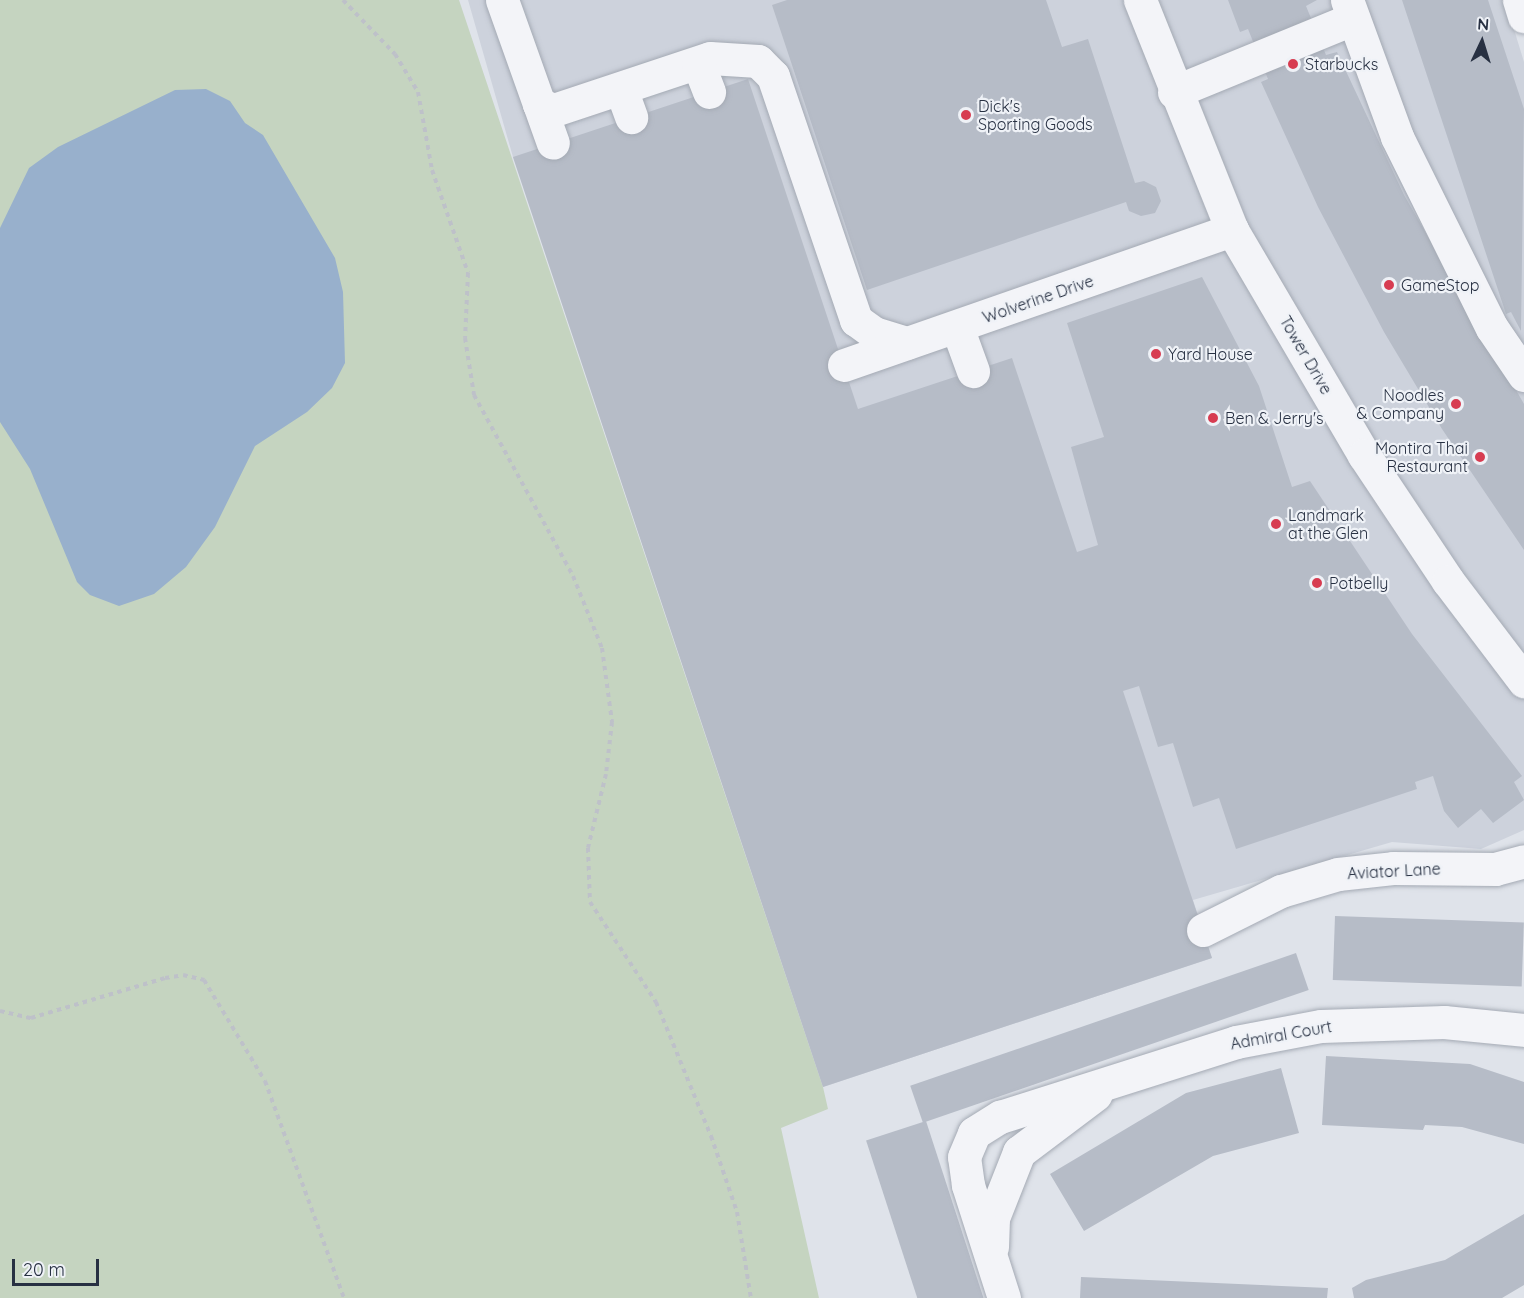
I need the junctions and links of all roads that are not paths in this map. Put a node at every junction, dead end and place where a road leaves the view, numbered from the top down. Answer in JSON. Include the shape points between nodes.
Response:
{"nodes":[{"id":1,"x":502,"y":0,"type":"edge"},
{"id":2,"x":1140,"y":0,"type":"edge"},
{"id":3,"x":1519,"y":0,"type":"edge"},
{"id":4,"x":1349,"y":9,"type":"edge"},
{"id":5,"x":1524,"y":16,"type":"edge"},
{"id":6,"x":1174,"y":92,"type":"junction"},
{"id":7,"x":539,"y":104,"type":"junction"},
{"id":8,"x":553,"y":143,"type":"dead end"},
{"id":9,"x":1232,"y":230,"type":"junction"},
{"id":10,"x":957,"y":327,"type":"junction"},
{"id":11,"x":906,"y":343,"type":"junction"},
{"id":12,"x":843,"y":365,"type":"dead end"},
{"id":13,"x":973,"y":371,"type":"dead end"},
{"id":14,"x":1524,"y":375,"type":"edge"},
{"id":15,"x":1521,"y":671,"type":"edge"},
{"id":16,"x":1524,"y":861,"type":"edge"},
{"id":17,"x":1203,"y":930,"type":"dead end"},
{"id":18,"x":1524,"y":1030,"type":"edge"},
{"id":19,"x":1114,"y":1079,"type":"junction"},
{"id":20,"x":992,"y":1260,"type":"junction"},
{"id":21,"x":1004,"y":1298,"type":"edge"}],
"edges":[{"from":1,"to":7,"type":"street"},
{"from":2,"to":6,"type":"street","name":"Tower Drive"},
{"from":3,"to":5,"type":"street"},
{"from":4,"to":6,"type":"street"},
{"from":4,"to":14,"type":"street","via":[[1397,137],[1445,239],[1492,328]]},
{"from":6,"to":9,"type":"street","name":"Tower Drive"},
{"from":7,"to":8,"type":"street"},
{"from":7,"to":11,"type":"street","via":[[554,110],[626,103],[703,77],[734,56],[758,61],[773,76],[856,320],[874,333]]},
{"from":9,"to":10,"type":"street","name":"Wolverine Drive"},
{"from":9,"to":15,"type":"street","name":"Tower Drive","via":[[1364,455],[1448,581]]},
{"from":10,"to":11,"type":"street","name":"Wolverine Drive"},
{"from":10,"to":13,"type":"street"},
{"from":11,"to":12,"type":"street","name":"Wolverine Drive"},
{"from":16,"to":17,"type":"street","name":"Aviator Lane","via":[[1495,869],[1393,868],[1338,874],[1281,891]]},
{"from":18,"to":19,"type":"street","name":"Admiral Court","via":[[1444,1022],[1321,1026],[1236,1041]]},
{"from":19,"to":20,"type":"street","name":"Admiral Court","via":[[1019,1152],[993,1218]]},
{"from":19,"to":20,"type":"street","name":"Admiral Court","via":[[1000,1117],[974,1134],[964,1157]]},
{"from":20,"to":21,"type":"street","name":"Admiral Court"}]}
